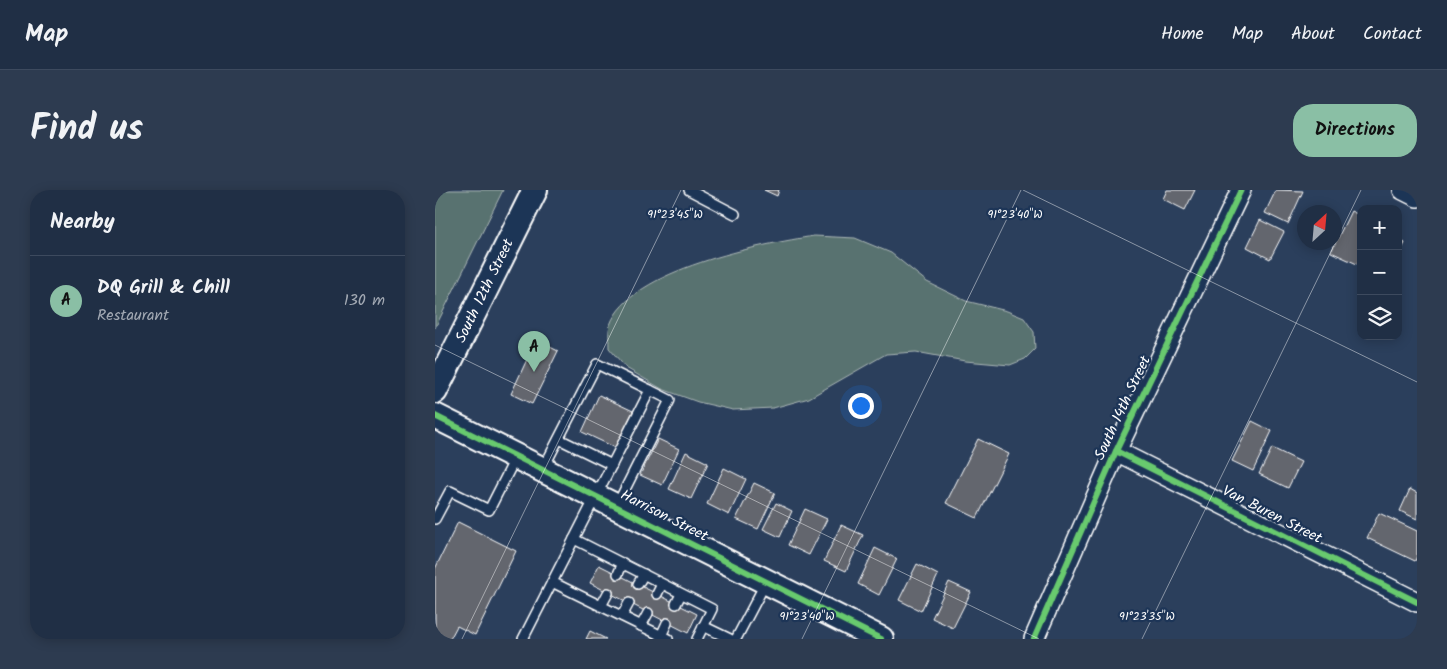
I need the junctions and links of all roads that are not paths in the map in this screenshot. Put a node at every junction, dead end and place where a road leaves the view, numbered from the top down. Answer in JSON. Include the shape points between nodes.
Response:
{"nodes":[{"id":1,"x":535,"y":190,"type":"edge"},
{"id":2,"x":689,"y":190,"type":"edge"},
{"id":3,"x":1241,"y":190,"type":"edge"},
{"id":4,"x":1403,"y":190,"type":"edge"},
{"id":5,"x":1417,"y":197,"type":"edge"},
{"id":6,"x":735,"y":214,"type":"dead end"},
{"id":7,"x":650,"y":390,"type":"junction"},
{"id":8,"x":435,"y":391,"type":"edge"},
{"id":9,"x":435,"y":416,"type":"edge"},
{"id":10,"x":559,"y":439,"type":"junction"},
{"id":11,"x":1116,"y":451,"type":"junction"},
{"id":12,"x":516,"y":456,"type":"junction"},
{"id":13,"x":612,"y":465,"type":"junction"},
{"id":14,"x":543,"y":470,"type":"junction"},
{"id":15,"x":606,"y":501,"type":"junction"},
{"id":16,"x":437,"y":508,"type":"edge"},
{"id":17,"x":435,"y":519,"type":"edge"},
{"id":18,"x":574,"y":539,"type":"junction"},
{"id":19,"x":623,"y":563,"type":"junction"},
{"id":20,"x":618,"y":574,"type":"dead end"},
{"id":21,"x":644,"y":574,"type":"junction"},
{"id":22,"x":552,"y":582,"type":"junction"},
{"id":23,"x":766,"y":582,"type":"junction"},
{"id":24,"x":638,"y":584,"type":"dead end"},
{"id":25,"x":662,"y":584,"type":"junction"},
{"id":26,"x":609,"y":593,"type":"dead end"},
{"id":27,"x":657,"y":594,"type":"dead end"},
{"id":28,"x":681,"y":594,"type":"junction"},
{"id":29,"x":1417,"y":602,"type":"edge"},
{"id":30,"x":629,"y":603,"type":"dead end"},
{"id":31,"x":676,"y":604,"type":"dead end"},
{"id":32,"x":601,"y":606,"type":"junction"},
{"id":33,"x":648,"y":613,"type":"dead end"},
{"id":34,"x":622,"y":616,"type":"junction"},
{"id":35,"x":667,"y":623,"type":"dead end"},
{"id":36,"x":641,"y":626,"type":"junction"},
{"id":37,"x":703,"y":626,"type":"junction"},
{"id":38,"x":664,"y":637,"type":"edge"},
{"id":39,"x":523,"y":639,"type":"edge"},
{"id":40,"x":697,"y":639,"type":"edge"},
{"id":41,"x":730,"y":639,"type":"edge"},
{"id":42,"x":736,"y":639,"type":"edge"},
{"id":43,"x":881,"y":639,"type":"edge"},
{"id":44,"x":1034,"y":639,"type":"edge"}],
"edges":[{"from":1,"to":8,"type":"street","name":"South 12th Street"},
{"from":2,"to":6,"type":"lane"},
{"from":3,"to":11,"type":"street","name":"South 14th Street"},
{"from":4,"to":5,"type":"street"},
{"from":7,"to":10,"type":"lane","via":[[597,364]]},
{"from":7,"to":13,"type":"lane"},
{"from":7,"to":15,"type":"lane","via":[[670,400]]},
{"from":9,"to":12,"type":"street","name":"Harrison Street"},
{"from":10,"to":13,"type":"lane"},
{"from":10,"to":14,"type":"lane"},
{"from":11,"to":29,"type":"street","name":"Van Buren Street"},
{"from":11,"to":44,"type":"street","name":"South 14th Street"},
{"from":12,"to":14,"type":"street","name":"Harrison Street"},
{"from":12,"to":16,"type":"lane","via":[[489,510],[450,491]]},
{"from":13,"to":15,"type":"lane"},
{"from":14,"to":15,"type":"street","name":"Harrison Street"},
{"from":15,"to":18,"type":"lane"},
{"from":15,"to":23,"type":"street","name":"Harrison Street"},
{"from":16,"to":17,"type":"lane"},
{"from":18,"to":19,"type":"lane"},
{"from":18,"to":22,"type":"lane"},
{"from":19,"to":20,"type":"lane"},
{"from":19,"to":21,"type":"lane"},
{"from":21,"to":24,"type":"lane"},
{"from":21,"to":25,"type":"lane"},
{"from":22,"to":32,"type":"lane"},
{"from":22,"to":39,"type":"lane"},
{"from":23,"to":42,"type":"lane"},
{"from":23,"to":43,"type":"street","name":"Harrison Street"},
{"from":25,"to":27,"type":"lane"},
{"from":25,"to":28,"type":"lane"},
{"from":26,"to":32,"type":"lane"},
{"from":28,"to":31,"type":"lane"},
{"from":28,"to":37,"type":"lane","via":[[711,609]]},
{"from":30,"to":34,"type":"lane"},
{"from":32,"to":34,"type":"lane"},
{"from":33,"to":36,"type":"lane"},
{"from":34,"to":36,"type":"lane"},
{"from":35,"to":38,"type":"lane"},
{"from":36,"to":38,"type":"lane"},
{"from":37,"to":40,"type":"lane"},
{"from":37,"to":41,"type":"lane"}]}
